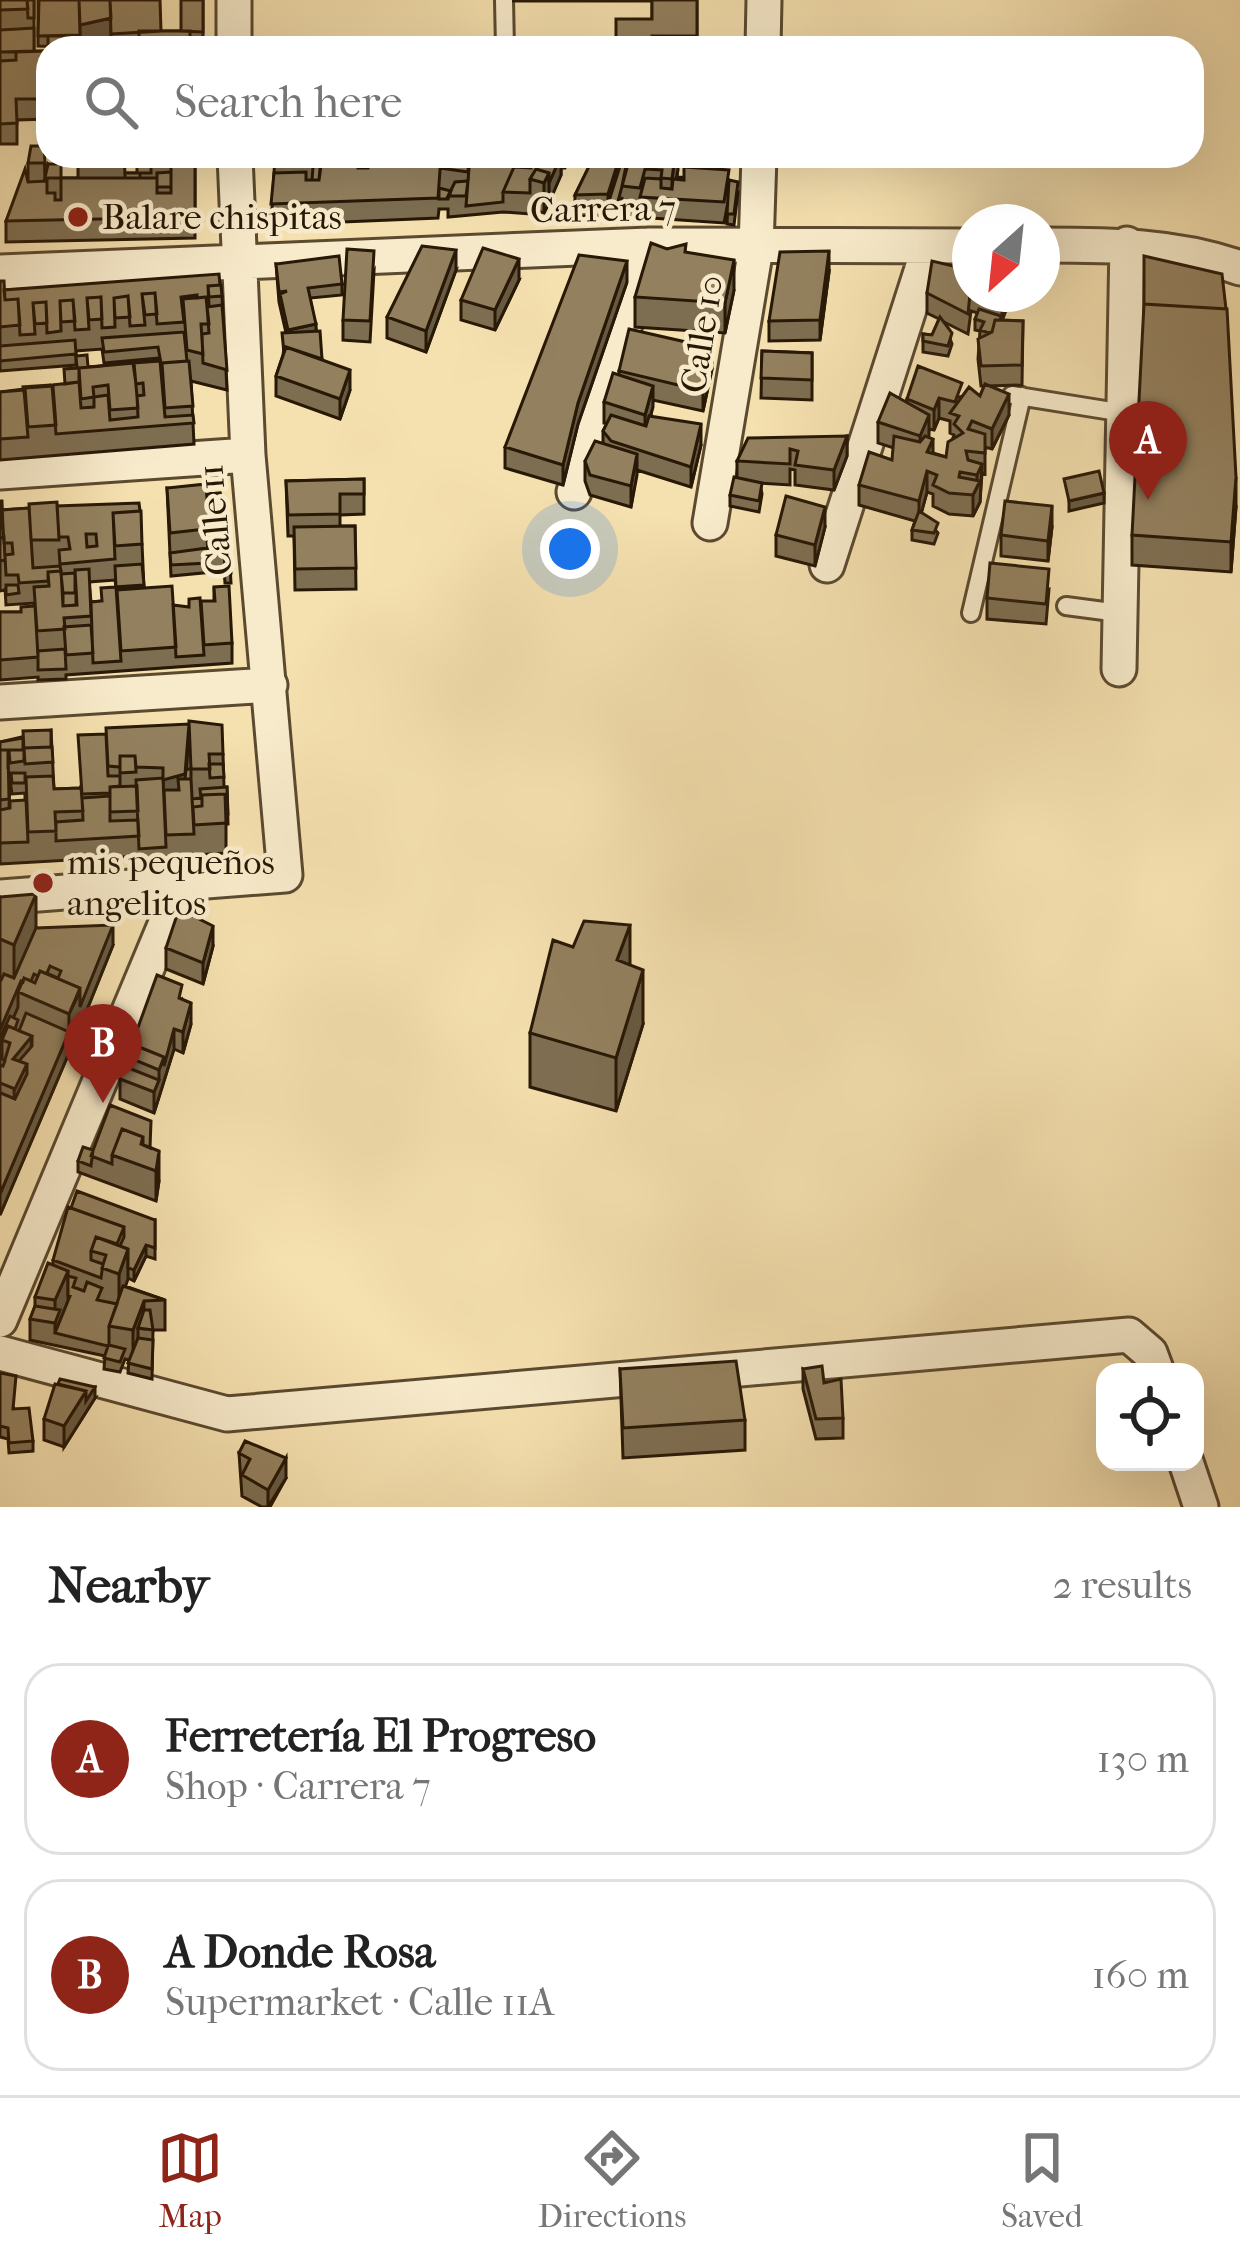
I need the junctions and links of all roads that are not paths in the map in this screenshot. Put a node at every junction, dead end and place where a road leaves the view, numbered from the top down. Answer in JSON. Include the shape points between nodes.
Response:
{"nodes":[{"id":1,"x":233,"y":0,"type":"edge"},
{"id":2,"x":504,"y":0,"type":"edge"},
{"id":3,"x":764,"y":0,"type":"edge"},
{"id":4,"x":234,"y":36,"type":"edge"},
{"id":5,"x":506,"y":36,"type":"edge"},
{"id":6,"x":763,"y":36,"type":"edge"},
{"id":7,"x":236,"y":168,"type":"edge"},
{"id":8,"x":759,"y":168,"type":"edge"},
{"id":9,"x":649,"y":244,"type":"junction"},
{"id":10,"x":1127,"y":244,"type":"junction"},
{"id":11,"x":1060,"y":245,"type":"edge"},
{"id":12,"x":952,"y":246,"type":"edge"},
{"id":13,"x":928,"y":247,"type":"junction"},
{"id":14,"x":756,"y":248,"type":"junction"},
{"id":15,"x":237,"y":258,"type":"junction"},
{"id":16,"x":1240,"y":268,"type":"edge"},
{"id":17,"x":0,"y":272,"type":"edge"},
{"id":18,"x":988,"y":391,"type":"edge"},
{"id":19,"x":1022,"y":396,"type":"junction"},
{"id":20,"x":1124,"y":412,"type":"junction"},
{"id":21,"x":248,"y":455,"type":"junction"},
{"id":22,"x":0,"y":472,"type":"edge"},
{"id":23,"x":574,"y":492,"type":"dead end"},
{"id":24,"x":710,"y":523,"type":"dead end"},
{"id":25,"x":826,"y":565,"type":"dead end"},
{"id":26,"x":1066,"y":606,"type":"dead end"},
{"id":27,"x":970,"y":613,"type":"dead end"},
{"id":28,"x":1119,"y":614,"type":"junction"},
{"id":29,"x":1119,"y":669,"type":"dead end"},
{"id":30,"x":270,"y":685,"type":"junction"},
{"id":31,"x":0,"y":702,"type":"edge"},
{"id":32,"x":183,"y":882,"type":"junction"},
{"id":33,"x":0,"y":897,"type":"edge"},
{"id":34,"x":0,"y":1320,"type":"edge"},
{"id":35,"x":0,"y":1353,"type":"edge"},
{"id":36,"x":1154,"y":1363,"type":"edge"},
{"id":37,"x":1189,"y":1471,"type":"edge"},
{"id":38,"x":1202,"y":1507,"type":"edge"}],
"edges":[{"from":1,"to":4,"type":"street"},
{"from":2,"to":5,"type":"lane"},
{"from":3,"to":6,"type":"street"},
{"from":7,"to":15,"type":"street","name":"Calle 11"},
{"from":8,"to":14,"type":"street","name":"Calle 10"},
{"from":9,"to":14,"type":"street","name":"Carrera 7"},
{"from":9,"to":15,"type":"street","name":"Carrera 7"},
{"from":9,"to":23,"type":"street"},
{"from":10,"to":11,"type":"street"},
{"from":10,"to":16,"type":"street"},
{"from":10,"to":20,"type":"street"},
{"from":12,"to":13,"type":"street","name":"Carrera 7"},
{"from":13,"to":14,"type":"street","name":"Carrera 7"},
{"from":13,"to":25,"type":"street"},
{"from":14,"to":24,"type":"street","name":"Calle 10"},
{"from":15,"to":17,"type":"street","name":"Carrera 7"},
{"from":15,"to":21,"type":"street","name":"Calle 11"},
{"from":18,"to":19,"type":"lane"},
{"from":19,"to":20,"type":"lane"},
{"from":19,"to":27,"type":"lane"},
{"from":20,"to":28,"type":"street"},
{"from":21,"to":22,"type":"street"},
{"from":21,"to":30,"type":"street","name":"Calle 11"},
{"from":26,"to":28,"type":"lane"},
{"from":28,"to":29,"type":"street"},
{"from":30,"to":31,"type":"street"},
{"from":30,"to":32,"type":"street","name":"Calle 11","via":[[285,875]]},
{"from":32,"to":33,"type":"street"},
{"from":32,"to":34,"type":"street"},
{"from":35,"to":36,"type":"street","via":[[227,1414],[1129,1335]]},
{"from":37,"to":38,"type":"street"}]}
